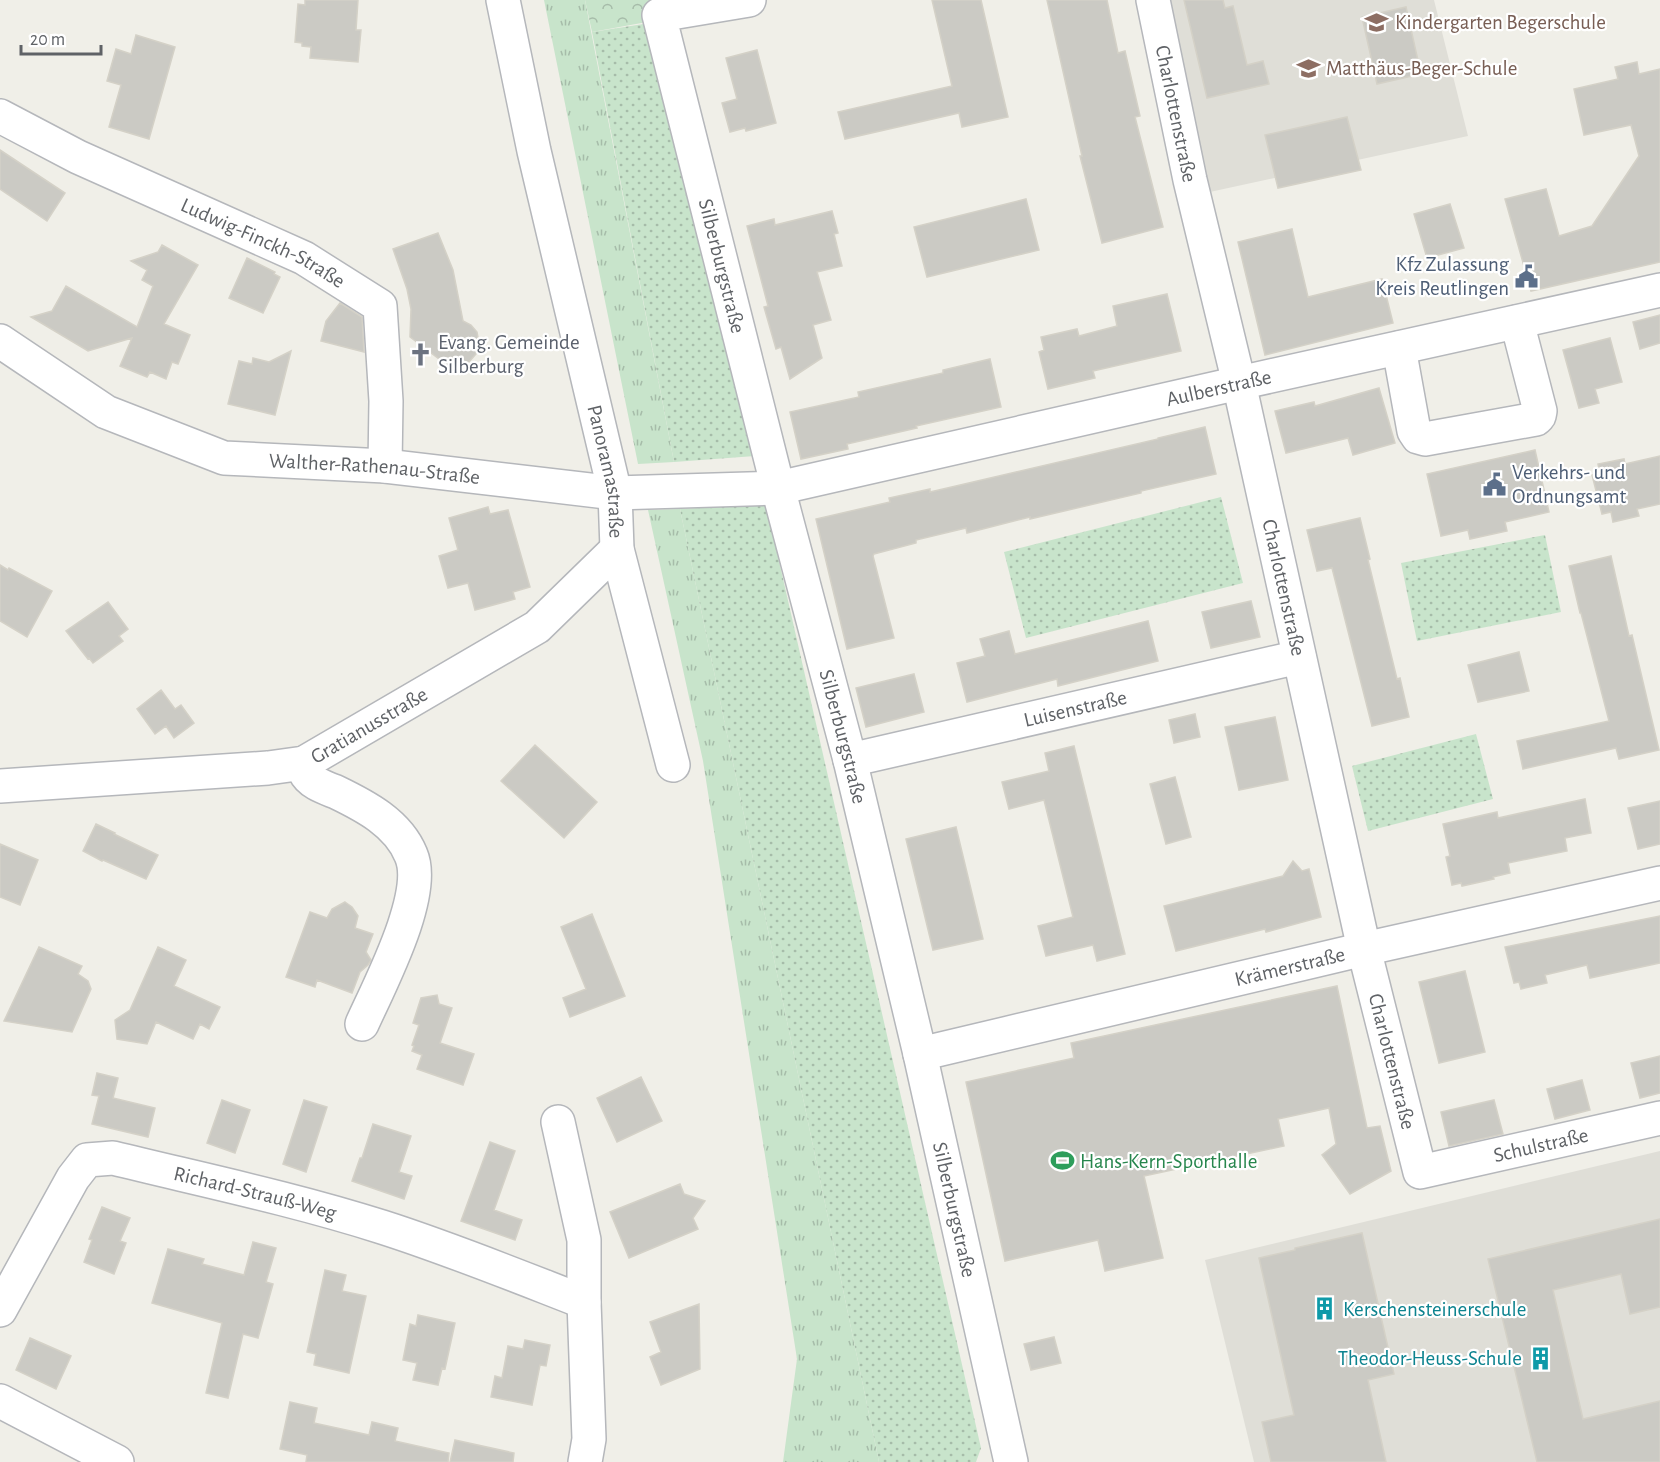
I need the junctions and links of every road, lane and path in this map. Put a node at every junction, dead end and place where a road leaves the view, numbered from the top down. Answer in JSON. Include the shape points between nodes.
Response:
{"nodes":[{"id":1,"x":503,"y":0,"type":"edge"},
{"id":2,"x":749,"y":0,"type":"edge"},
{"id":3,"x":1153,"y":0,"type":"edge"},
{"id":4,"x":0,"y":117,"type":"edge"},
{"id":5,"x":1660,"y":290,"type":"edge"},
{"id":6,"x":1517,"y":322,"type":"junction"},
{"id":7,"x":0,"y":341,"type":"edge"},
{"id":8,"x":1393,"y":350,"type":"junction"},
{"id":9,"x":1239,"y":383,"type":"junction"},
{"id":10,"x":385,"y":466,"type":"junction"},
{"id":11,"x":778,"y":488,"type":"junction"},
{"id":12,"x":615,"y":493,"type":"junction"},
{"id":13,"x":617,"y":549,"type":"junction"},
{"id":14,"x":1299,"y":657,"type":"junction"},
{"id":15,"x":850,"y":760,"type":"junction"},
{"id":16,"x":304,"y":763,"type":"junction"},
{"id":17,"x":673,"y":765,"type":"dead end"},
{"id":18,"x":0,"y":786,"type":"edge"},
{"id":19,"x":1660,"y":883,"type":"edge"},
{"id":20,"x":1364,"y":950,"type":"junction"},
{"id":21,"x":362,"y":1024,"type":"dead end"},
{"id":22,"x":920,"y":1054,"type":"junction"},
{"id":23,"x":1660,"y":1118,"type":"edge"},
{"id":24,"x":558,"y":1122,"type":"dead end"},
{"id":25,"x":1420,"y":1172,"type":"joint"},
{"id":26,"x":584,"y":1302,"type":"junction"},
{"id":27,"x":0,"y":1310,"type":"edge"},
{"id":28,"x":0,"y":1401,"type":"edge"},
{"id":29,"x":1003,"y":1425,"type":"junction"},
{"id":30,"x":117,"y":1462,"type":"edge"},
{"id":31,"x":585,"y":1462,"type":"edge"},
{"id":32,"x":989,"y":1462,"type":"edge"},
{"id":33,"x":1011,"y":1462,"type":"edge"}],
"edges":[{"from":1,"to":12,"type":"street","name":"Panoramastraße","via":[[534,151]]},
{"from":2,"to":11,"type":"street","name":"Silberburgstraße","via":[[659,15]]},
{"from":3,"to":9,"type":"street","name":"Charlottenstraße","via":[[1190,180]]},
{"from":4,"to":10,"type":"street","name":"Ludwig-Finckh-Straße","via":[[78,157],[304,258],[380,306],[386,401]]},
{"from":5,"to":6,"type":"street","name":"Aulberstraße"},
{"from":6,"to":8,"type":"street","name":"Aulberstraße"},
{"from":6,"to":8,"type":"street","via":[[1540,411],[1536,419],[1425,439],[1418,437]]},
{"from":7,"to":10,"type":"street","name":"Walther-Rathenau-Straße","via":[[106,412],[224,458]]},
{"from":8,"to":9,"type":"street","name":"Aulberstraße"},
{"from":9,"to":11,"type":"street","name":"Aulberstraße"},
{"from":9,"to":14,"type":"street","name":"Charlottenstraße"},
{"from":10,"to":12,"type":"street","name":"Walther-Rathenau-Straße"},
{"from":11,"to":12,"type":"street","name":"Walther-Rathenau-Straße"},
{"from":11,"to":15,"type":"street","name":"Silberburgstraße"},
{"from":12,"to":13,"type":"street","name":"Panoramastraße"},
{"from":13,"to":16,"type":"street","name":"Gratianusstraße","via":[[537,627]]},
{"from":13,"to":17,"type":"street","name":"Panoramastraße"},
{"from":14,"to":15,"type":"street","name":"Luisenstraße"},
{"from":14,"to":20,"type":"street","name":"Charlottenstraße"},
{"from":15,"to":22,"type":"street","name":"Silberburgstraße"},
{"from":16,"to":18,"type":"street","name":"Gratianusstraße"},
{"from":16,"to":21,"type":"street","via":[[314,782],[363,805],[398,832],[412,856],[415,878],[409,911]]},
{"from":19,"to":20,"type":"street","name":"Krämerstraße"},
{"from":20,"to":22,"type":"street","name":"Krämerstraße"},
{"from":20,"to":25,"type":"street","name":"Charlottenstraße"},
{"from":22,"to":29,"type":"street","name":"Silberburgstraße"},
{"from":23,"to":25,"type":"street","name":"Schulstraße"},
{"from":24,"to":26,"type":"street","via":[[584,1240]]},
{"from":26,"to":27,"type":"street","name":"Richard-Strauß-Weg","via":[[382,1227],[112,1158],[87,1160],[73,1178]]},
{"from":26,"to":31,"type":"street","via":[[589,1439]]},
{"from":28,"to":30,"type":"street"},
{"from":29,"to":32,"type":"street"},
{"from":29,"to":33,"type":"street","name":"Silberburgstraße"}]}
